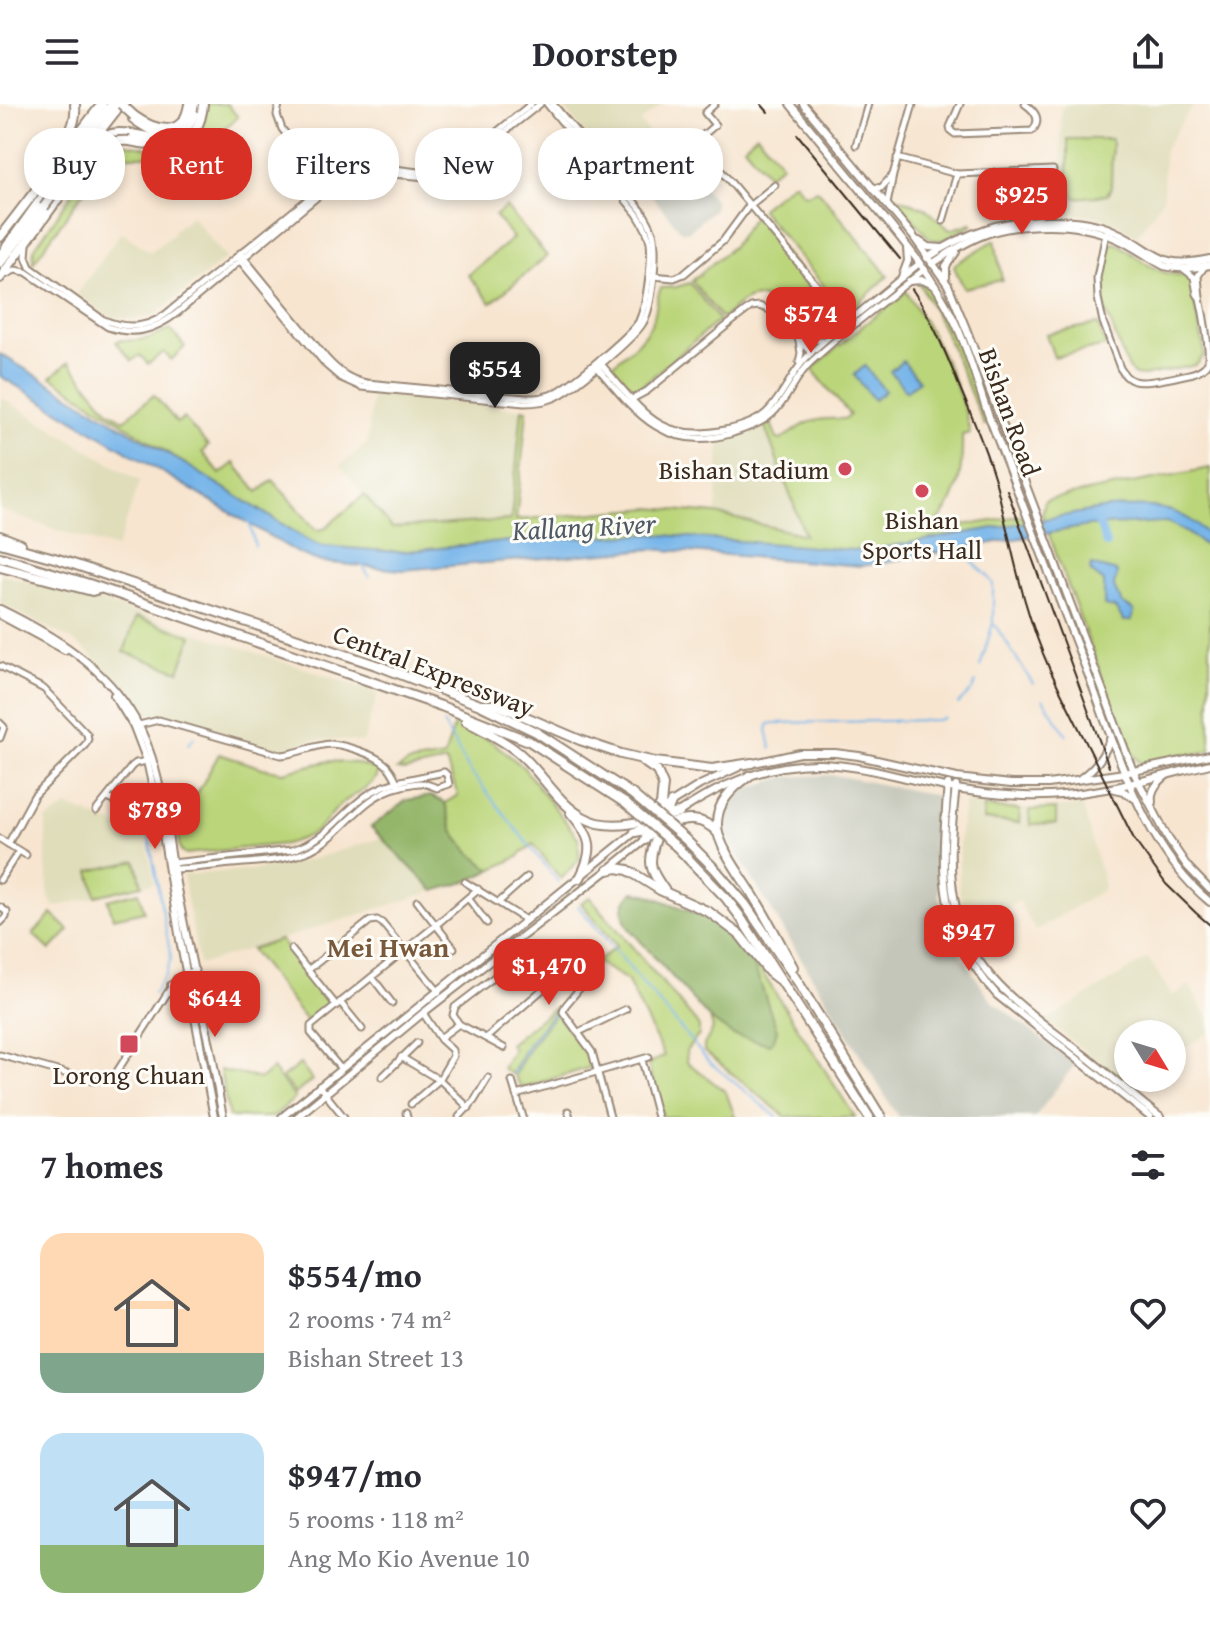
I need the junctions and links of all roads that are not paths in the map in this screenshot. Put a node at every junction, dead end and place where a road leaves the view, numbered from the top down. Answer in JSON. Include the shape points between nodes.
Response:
{"nodes":[{"id":1,"x":75,"y":104,"type":"edge"},
{"id":2,"x":102,"y":104,"type":"edge"},
{"id":3,"x":112,"y":104,"type":"edge"},
{"id":4,"x":121,"y":104,"type":"edge"},
{"id":5,"x":189,"y":104,"type":"edge"},
{"id":6,"x":203,"y":104,"type":"edge"},
{"id":7,"x":279,"y":104,"type":"edge"},
{"id":8,"x":531,"y":104,"type":"edge"},
{"id":9,"x":540,"y":104,"type":"edge"},
{"id":10,"x":547,"y":104,"type":"edge"},
{"id":11,"x":553,"y":104,"type":"edge"},
{"id":12,"x":715,"y":104,"type":"edge"},
{"id":13,"x":790,"y":104,"type":"edge"},
{"id":14,"x":803,"y":104,"type":"edge"},
{"id":15,"x":868,"y":104,"type":"edge"},
{"id":16,"x":913,"y":104,"type":"edge"},
{"id":17,"x":960,"y":104,"type":"edge"},
{"id":18,"x":1025,"y":104,"type":"edge"},
{"id":19,"x":195,"y":109,"type":"edge"},
{"id":20,"x":133,"y":117,"type":"junction"},
{"id":21,"x":71,"y":128,"type":"edge"},
{"id":22,"x":83,"y":128,"type":"edge"},
{"id":23,"x":103,"y":128,"type":"edge"},
{"id":24,"x":282,"y":128,"type":"edge"},
{"id":25,"x":568,"y":128,"type":"edge"},
{"id":26,"x":572,"y":128,"type":"edge"},
{"id":27,"x":712,"y":128,"type":"edge"},
{"id":28,"x":125,"y":134,"type":"edge"},
{"id":29,"x":856,"y":145,"type":"dead end"},
{"id":30,"x":897,"y":158,"type":"junction"},
{"id":31,"x":399,"y":170,"type":"edge"},
{"id":32,"x":1053,"y":170,"type":"dead end"},
{"id":33,"x":723,"y":171,"type":"edge"},
{"id":34,"x":1036,"y":171,"type":"junction"},
{"id":35,"x":994,"y":172,"type":"junction"},
{"id":36,"x":957,"y":174,"type":"junction"},
{"id":37,"x":399,"y":175,"type":"edge"},
{"id":38,"x":893,"y":175,"type":"junction"},
{"id":39,"x":775,"y":185,"type":"dead end"},
{"id":40,"x":871,"y":187,"type":"junction"},
{"id":41,"x":27,"y":200,"type":"edge"},
{"id":42,"x":55,"y":200,"type":"edge"},
{"id":43,"x":309,"y":200,"type":"edge"},
{"id":44,"x":629,"y":200,"type":"edge"},
{"id":45,"x":630,"y":200,"type":"edge"},
{"id":46,"x":1035,"y":202,"type":"dead end"},
{"id":47,"x":751,"y":205,"type":"junction"},
{"id":48,"x":887,"y":205,"type":"junction"},
{"id":49,"x":996,"y":206,"type":"dead end"},
{"id":50,"x":46,"y":210,"type":"junction"},
{"id":51,"x":943,"y":221,"type":"dead end"},
{"id":52,"x":1107,"y":231,"type":"junction"},
{"id":53,"x":913,"y":236,"type":"junction"},
{"id":54,"x":0,"y":237,"type":"edge"},
{"id":55,"x":28,"y":240,"type":"junction"},
{"id":56,"x":965,"y":244,"type":"junction"},
{"id":57,"x":906,"y":245,"type":"junction"},
{"id":58,"x":945,"y":247,"type":"junction"},
{"id":59,"x":0,"y":256,"type":"edge"},
{"id":60,"x":240,"y":257,"type":"junction"},
{"id":61,"x":931,"y":260,"type":"junction"},
{"id":62,"x":0,"y":263,"type":"edge"},
{"id":63,"x":1208,"y":263,"type":"edge"},
{"id":64,"x":923,"y":266,"type":"junction"},
{"id":65,"x":1184,"y":269,"type":"junction"},
{"id":66,"x":653,"y":276,"type":"junction"},
{"id":67,"x":902,"y":277,"type":"junction"},
{"id":68,"x":0,"y":278,"type":"edge"},
{"id":69,"x":909,"y":281,"type":"junction"},
{"id":70,"x":948,"y":285,"type":"junction"},
{"id":71,"x":937,"y":289,"type":"junction"},
{"id":72,"x":1200,"y":298,"type":"junction"},
{"id":73,"x":850,"y":324,"type":"junction"},
{"id":74,"x":797,"y":336,"type":"junction"},
{"id":75,"x":828,"y":338,"type":"junction"},
{"id":76,"x":813,"y":355,"type":"junction"},
{"id":77,"x":597,"y":363,"type":"junction"},
{"id":78,"x":795,"y":370,"type":"junction"},
{"id":79,"x":647,"y":391,"type":"junction"},
{"id":80,"x":632,"y":403,"type":"junction"},
{"id":81,"x":643,"y":411,"type":"junction"},
{"id":82,"x":0,"y":536,"type":"edge"},
{"id":83,"x":0,"y":543,"type":"edge"},
{"id":84,"x":0,"y":557,"type":"edge"},
{"id":85,"x":58,"y":559,"type":"junction"},
{"id":86,"x":0,"y":567,"type":"edge"},
{"id":87,"x":100,"y":589,"type":"junction"},
{"id":88,"x":0,"y":612,"type":"edge"},
{"id":89,"x":0,"y":666,"type":"edge"},
{"id":90,"x":480,"y":705,"type":"junction"},
{"id":91,"x":441,"y":706,"type":"junction"},
{"id":92,"x":0,"y":723,"type":"edge"},
{"id":93,"x":136,"y":726,"type":"junction"},
{"id":94,"x":1111,"y":737,"type":"junction"},
{"id":95,"x":0,"y":738,"type":"edge"},
{"id":96,"x":1127,"y":752,"type":"junction"},
{"id":97,"x":1210,"y":755,"type":"edge"},
{"id":98,"x":636,"y":758,"type":"junction"},
{"id":99,"x":149,"y":761,"type":"junction"},
{"id":100,"x":752,"y":763,"type":"junction"},
{"id":101,"x":1210,"y":764,"type":"edge"},
{"id":102,"x":1146,"y":768,"type":"junction"},
{"id":103,"x":1133,"y":771,"type":"junction"},
{"id":104,"x":1124,"y":773,"type":"junction"},
{"id":105,"x":1170,"y":773,"type":"junction"},
{"id":106,"x":749,"y":776,"type":"junction"},
{"id":107,"x":953,"y":777,"type":"junction"},
{"id":108,"x":1138,"y":780,"type":"junction"},
{"id":109,"x":1078,"y":781,"type":"junction"},
{"id":110,"x":1128,"y":783,"type":"junction"},
{"id":111,"x":398,"y":784,"type":"junction"},
{"id":112,"x":1107,"y":787,"type":"junction"},
{"id":113,"x":952,"y":788,"type":"junction"},
{"id":114,"x":556,"y":793,"type":"junction"},
{"id":115,"x":107,"y":798,"type":"junction"},
{"id":116,"x":1137,"y":800,"type":"junction"},
{"id":117,"x":671,"y":803,"type":"junction"},
{"id":118,"x":134,"y":809,"type":"dead end"},
{"id":119,"x":96,"y":811,"type":"dead end"},
{"id":120,"x":1154,"y":811,"type":"junction"},
{"id":121,"x":679,"y":813,"type":"junction"},
{"id":122,"x":666,"y":815,"type":"junction"},
{"id":123,"x":652,"y":818,"type":"junction"},
{"id":124,"x":662,"y":826,"type":"junction"},
{"id":125,"x":649,"y":829,"type":"junction"},
{"id":126,"x":635,"y":832,"type":"junction"},
{"id":127,"x":718,"y":833,"type":"junction"},
{"id":128,"x":0,"y":839,"type":"edge"},
{"id":129,"x":645,"y":840,"type":"junction"},
{"id":130,"x":8,"y":844,"type":"junction"},
{"id":131,"x":19,"y":851,"type":"junction"},
{"id":132,"x":26,"y":855,"type":"dead end"},
{"id":133,"x":170,"y":866,"type":"junction"},
{"id":134,"x":608,"y":870,"type":"junction"},
{"id":135,"x":527,"y":877,"type":"dead end"},
{"id":136,"x":580,"y":878,"type":"junction"},
{"id":137,"x":0,"y":880,"type":"edge"},
{"id":138,"x":465,"y":882,"type":"dead end"},
{"id":139,"x":478,"y":889,"type":"junction"},
{"id":140,"x":1210,"y":890,"type":"edge"},
{"id":141,"x":666,"y":892,"type":"junction"},
{"id":142,"x":468,"y":898,"type":"junction"},
{"id":143,"x":417,"y":901,"type":"dead end"},
{"id":144,"x":499,"y":902,"type":"junction"},
{"id":145,"x":1210,"y":902,"type":"edge"},
{"id":146,"x":0,"y":907,"type":"edge"},
{"id":147,"x":527,"y":920,"type":"junction"},
{"id":148,"x":0,"y":923,"type":"edge"},
{"id":149,"x":487,"y":923,"type":"dead end"},
{"id":150,"x":436,"y":925,"type":"junction"},
{"id":151,"x":454,"y":948,"type":"dead end"},
{"id":152,"x":291,"y":949,"type":"dead end"},
{"id":153,"x":405,"y":951,"type":"junction"},
{"id":154,"x":308,"y":970,"type":"junction"},
{"id":155,"x":191,"y":971,"type":"junction"},
{"id":156,"x":564,"y":971,"type":"junction"},
{"id":157,"x":372,"y":977,"type":"junction"},
{"id":158,"x":589,"y":977,"type":"dead end"},
{"id":159,"x":575,"y":978,"type":"dead end"},
{"id":160,"x":782,"y":981,"type":"junction"},
{"id":161,"x":798,"y":982,"type":"junction"},
{"id":162,"x":171,"y":985,"type":"junction"},
{"id":163,"x":191,"y":992,"type":"junction"},
{"id":164,"x":439,"y":992,"type":"junction"},
{"id":165,"x":338,"y":1003,"type":"junction"},
{"id":166,"x":392,"y":1003,"type":"dead end"},
{"id":167,"x":626,"y":1009,"type":"dead end"},
{"id":168,"x":423,"y":1013,"type":"junction"},
{"id":169,"x":459,"y":1024,"type":"junction"},
{"id":170,"x":202,"y":1028,"type":"junction"},
{"id":171,"x":362,"y":1029,"type":"dead end"},
{"id":172,"x":579,"y":1032,"type":"junction"},
{"id":173,"x":440,"y":1038,"type":"junction"},
{"id":174,"x":486,"y":1038,"type":"junction"},
{"id":175,"x":417,"y":1043,"type":"dead end"},
{"id":176,"x":504,"y":1048,"type":"dead end"},
{"id":177,"x":0,"y":1055,"type":"edge"},
{"id":178,"x":401,"y":1057,"type":"junction"},
{"id":179,"x":649,"y":1057,"type":"dead end"},
{"id":180,"x":642,"y":1060,"type":"junction"},
{"id":181,"x":341,"y":1069,"type":"junction"},
{"id":182,"x":598,"y":1071,"type":"junction"},
{"id":183,"x":382,"y":1077,"type":"dead end"},
{"id":184,"x":488,"y":1078,"type":"dead end"},
{"id":185,"x":217,"y":1080,"type":"junction"},
{"id":186,"x":439,"y":1080,"type":"junction"},
{"id":187,"x":512,"y":1081,"type":"dead end"},
{"id":188,"x":208,"y":1083,"type":"junction"},
{"id":189,"x":319,"y":1086,"type":"junction"},
{"id":190,"x":326,"y":1094,"type":"junction"},
{"id":191,"x":516,"y":1095,"type":"junction"},
{"id":192,"x":411,"y":1104,"type":"dead end"},
{"id":193,"x":469,"y":1108,"type":"junction"},
{"id":194,"x":214,"y":1117,"type":"edge"},
{"id":195,"x":223,"y":1117,"type":"edge"},
{"id":196,"x":282,"y":1117,"type":"edge"},
{"id":197,"x":297,"y":1117,"type":"edge"},
{"id":198,"x":344,"y":1117,"type":"edge"},
{"id":199,"x":459,"y":1117,"type":"edge"},
{"id":200,"x":523,"y":1117,"type":"edge"},
{"id":201,"x":610,"y":1117,"type":"edge"},
{"id":202,"x":657,"y":1117,"type":"edge"},
{"id":203,"x":869,"y":1117,"type":"edge"},
{"id":204,"x":881,"y":1117,"type":"edge"},
{"id":205,"x":1150,"y":1117,"type":"edge"},
{"id":206,"x":1160,"y":1117,"type":"edge"}],
"edges":[{"from":1,"to":21,"type":"highway"},
{"from":2,"to":22,"type":"highway"},
{"from":3,"to":59,"type":"highway"},
{"from":4,"to":20,"type":"highway","bridge":true},
{"from":4,"to":23,"type":"highway"},
{"from":5,"to":20,"type":"highway","via":[[185,118],[171,128]]},
{"from":6,"to":50,"type":"highway","bridge":true,"via":[[198,126],[182,141],[160,146],[111,142],[89,151]]},
{"from":7,"to":24,"type":"street"},
{"from":8,"to":31,"type":"street","via":[[447,171]]},
{"from":9,"to":37,"type":"street","via":[[450,175]]},
{"from":10,"to":25,"type":"street"},
{"from":11,"to":26,"type":"street"},
{"from":12,"to":27,"type":"street","via":[[705,113],[715,125]]},
{"from":13,"to":57,"type":"main road","name":"Bishan Road"},
{"from":14,"to":40,"type":"main road","name":"Bishan Road"},
{"from":15,"to":29,"type":"street"},
{"from":16,"to":30,"type":"street"},
{"from":17,"to":18,"type":"street","via":[[950,127],[955,134],[1032,131],[1036,115]]},
{"from":19,"to":20,"type":"main road","via":[[179,130],[164,134]]},
{"from":19,"to":28,"type":"highway","via":[[189,126],[172,138]]},
{"from":30,"to":36,"type":"street"},
{"from":30,"to":38,"type":"street"},
{"from":32,"to":34,"type":"street"},
{"from":33,"to":47,"type":"street"},
{"from":34,"to":35,"type":"street"},
{"from":34,"to":46,"type":"street"},
{"from":35,"to":36,"type":"street"},
{"from":35,"to":49,"type":"street"},
{"from":36,"to":51,"type":"street"},
{"from":38,"to":40,"type":"street","via":[[881,188]]},
{"from":38,"to":48,"type":"street"},
{"from":39,"to":47,"type":"street"},
{"from":40,"to":48,"type":"main road","name":"Bishan Road"},
{"from":41,"to":54,"type":"highway"},
{"from":42,"to":50,"type":"highway"},
{"from":43,"to":60,"type":"street"},
{"from":44,"to":77,"type":"street","via":[[650,242],[645,305],[636,327]]},
{"from":45,"to":66,"type":"street","via":[[652,229]]},
{"from":47,"to":66,"type":"street","via":[[723,241],[684,274]]},
{"from":47,"to":73,"type":"street"},
{"from":48,"to":53,"type":"main road","name":"Bishan Road"},
{"from":50,"to":55,"type":"highway"},
{"from":50,"to":62,"type":"highway"},
{"from":52,"to":56,"type":"main road","via":[[1013,226]]},
{"from":52,"to":58,"type":"main road","via":[[1082,221],[1011,222]]},
{"from":52,"to":63,"type":"main road","via":[[1166,262]]},
{"from":52,"to":65,"type":"main road","via":[[1164,266]]},
{"from":52,"to":72,"type":"street","via":[[1097,278],[1099,310],[1125,376],[1141,382],[1205,366],[1210,352]]},
{"from":53,"to":58,"type":"main road","via":[[928,247]]},
{"from":53,"to":61,"type":"main road","name":"Bishan Road"},
{"from":55,"to":60,"type":"street","via":[[26,260],[34,271],[102,319],[126,327],[160,318]]},
{"from":55,"to":68,"type":"highway"},
{"from":56,"to":61,"type":"main road"},
{"from":56,"to":70,"type":"main road","via":[[946,266]]},
{"from":57,"to":64,"type":"main road","name":"Bishan Road"},
{"from":57,"to":67,"type":"main road"},
{"from":58,"to":61,"type":"main road"},
{"from":60,"to":68,"type":"street","via":[[169,319],[136,332],[105,326],[26,272],[12,271]]},
{"from":60,"to":77,"type":"street","via":[[326,365],[356,386],[537,403],[560,396]]},
{"from":61,"to":64,"type":"main road"},
{"from":61,"to":70,"type":"main road","name":"Bishan Road"},
{"from":63,"to":65,"type":"main road"},
{"from":63,"to":72,"type":"street","via":[[1198,276]]},
{"from":64,"to":67,"type":"street"},
{"from":64,"to":69,"type":"street"},
{"from":64,"to":71,"type":"main road","name":"Bishan Road"},
{"from":65,"to":72,"type":"street","via":[[1194,277]]},
{"from":66,"to":77,"type":"street","via":[[644,323]]},
{"from":67,"to":73,"type":"street"},
{"from":69,"to":71,"type":"main road","via":[[924,280]]},
{"from":69,"to":73,"type":"street"},
{"from":70,"to":96,"type":"main road","name":"Bishan Road"},
{"from":71,"to":94,"type":"main road","name":"Bishan Road","via":[[956,323]]},
{"from":73,"to":75,"type":"street"},
{"from":73,"to":76,"type":"street"},
{"from":74,"to":75,"type":"street"},
{"from":74,"to":76,"type":"street"},
{"from":74,"to":78,"type":"street","via":[[801,353]]},
{"from":74,"to":79,"type":"street","via":[[775,312],[751,307]]},
{"from":75,"to":76,"type":"street"},
{"from":76,"to":78,"type":"street"},
{"from":76,"to":80,"type":"street","via":[[781,406],[756,425],[725,435],[671,435],[646,420]]},
{"from":77,"to":80,"type":"street"},
{"from":78,"to":81,"type":"street","via":[[769,410],[741,426],[684,433]]},
{"from":79,"to":80,"type":"street"},
{"from":79,"to":81,"type":"street"},
{"from":80,"to":81,"type":"street"},
{"from":82,"to":85,"type":"highway"},
{"from":83,"to":85,"type":"highway","name":"Central Expressway"},
{"from":84,"to":87,"type":"highway","name":"Central Expressway"},
{"from":85,"to":90,"type":"highway","name":"Central Expressway"},
{"from":86,"to":87,"type":"highway"},
{"from":87,"to":91,"type":"highway","name":"Central Expressway"},
{"from":88,"to":93,"type":"main road","via":[[83,663]]},
{"from":89,"to":130,"type":"street","via":[[44,689],[88,739],[34,796]]},
{"from":90,"to":98,"type":"highway","via":[[498,705]]},
{"from":90,"to":161,"type":"highway","name":"Central Expressway","bridge":true,"via":[[536,732],[632,794],[685,839],[731,887]]},
{"from":91,"to":114,"type":"highway","via":[[518,752]]},
{"from":91,"to":160,"type":"highway","name":"Central Expressway","bridge":true,"via":[[529,741],[625,803],[726,898]]},
{"from":92,"to":95,"type":"street"},
{"from":93,"to":99,"type":"main road"},
{"from":93,"to":111,"type":"street","via":[[159,720],[281,755],[342,746],[386,763]]},
{"from":94,"to":104,"type":"main road","name":"Bishan Road"},
{"from":94,"to":109,"type":"main road","via":[[1102,759]]},
{"from":96,"to":102,"type":"main road"},
{"from":96,"to":103,"type":"main road","name":"Bishan Road"},
{"from":97,"to":102,"type":"main road"},
{"from":98,"to":100,"type":"highway","via":[[700,769]]},
{"from":98,"to":123,"type":"highway","via":[[657,771],[663,785],[661,805]]},
{"from":99,"to":115,"type":"street","via":[[132,766]]},
{"from":99,"to":133,"type":"main road"},
{"from":100,"to":107,"type":"main road","via":[[800,753],[835,753]]},
{"from":100,"to":117,"type":"main road"},
{"from":101,"to":105,"type":"main road"},
{"from":102,"to":103,"type":"main road"},
{"from":103,"to":104,"type":"main road"},
{"from":103,"to":108,"type":"main road","name":"Bishan Road"},
{"from":104,"to":109,"type":"main road"},
{"from":104,"to":110,"type":"main road","name":"Bishan Road"},
{"from":105,"to":108,"type":"main road"},
{"from":105,"to":120,"type":"main road","via":[[1151,796]]},
{"from":106,"to":113,"type":"main road","via":[[818,764]]},
{"from":106,"to":121,"type":"main road"},
{"from":106,"to":127,"type":"highway","via":[[722,803]]},
{"from":107,"to":109,"type":"main road","via":[[1023,785]]},
{"from":107,"to":113,"type":"main road"},
{"from":108,"to":110,"type":"main road"},
{"from":108,"to":120,"type":"main road","name":"Bishan Road"},
{"from":110,"to":112,"type":"main road"},
{"from":110,"to":116,"type":"main road","name":"Bishan Road"},
{"from":111,"to":111,"type":"street","via":[[444,772],[449,784],[437,788],[425,782]]},
{"from":111,"to":133,"type":"street","via":[[366,796],[307,845]]},
{"from":112,"to":113,"type":"main road","via":[[1057,796]]},
{"from":112,"to":116,"type":"main road"},
{"from":113,"to":205,"type":"main road","via":[[943,862],[946,899],[954,930],[977,972],[997,995]]},
{"from":113,"to":206,"type":"main road","via":[[953,892],[971,949],[1006,993]]},
{"from":114,"to":123,"type":"highway","via":[[577,814],[597,823]]},
{"from":114,"to":136,"type":"highway","via":[[590,843]]},
{"from":115,"to":118,"type":"street"},
{"from":115,"to":119,"type":"street"},
{"from":116,"to":145,"type":"main road","name":"Bishan Road","via":[[1177,868]]},
{"from":117,"to":122,"type":"highway"},
{"from":117,"to":123,"type":"main road"},
{"from":120,"to":140,"type":"main road","name":"Bishan Road","via":[[1184,862]]},
{"from":121,"to":122,"type":"highway"},
{"from":121,"to":124,"type":"main road"},
{"from":122,"to":123,"type":"highway"},
{"from":122,"to":124,"type":"highway"},
{"from":123,"to":125,"type":"highway"},
{"from":123,"to":126,"type":"main road"},
{"from":124,"to":125,"type":"highway"},
{"from":124,"to":127,"type":"highway","via":[[687,819],[709,824]]},
{"from":124,"to":129,"type":"main road"},
{"from":124,"to":141,"type":"highway","via":[[651,861]]},
{"from":125,"to":126,"type":"highway"},
{"from":125,"to":129,"type":"highway"},
{"from":126,"to":136,"type":"main road"},
{"from":127,"to":161,"type":"highway"},
{"from":128,"to":130,"type":"street"},
{"from":129,"to":134,"type":"main road"},
{"from":130,"to":131,"type":"street"},
{"from":131,"to":132,"type":"street"},
{"from":131,"to":137,"type":"street"},
{"from":133,"to":155,"type":"main road"},
{"from":134,"to":141,"type":"highway","via":[[628,870]]},
{"from":134,"to":168,"type":"main road"},
{"from":135,"to":144,"type":"street"},
{"from":136,"to":147,"type":"main road"},
{"from":138,"to":139,"type":"street"},
{"from":139,"to":142,"type":"street"},
{"from":139,"to":144,"type":"street"},
{"from":141,"to":160,"type":"highway","via":[[728,925]]},
{"from":142,"to":149,"type":"street"},
{"from":142,"to":150,"type":"street"},
{"from":143,"to":150,"type":"street"},
{"from":144,"to":147,"type":"street"},
{"from":146,"to":148,"type":"street","via":[[7,912]]},
{"from":147,"to":164,"type":"main road"},
{"from":150,"to":151,"type":"street"},
{"from":150,"to":153,"type":"street"},
{"from":152,"to":154,"type":"street"},
{"from":153,"to":154,"type":"street","via":[[374,920]]},
{"from":153,"to":157,"type":"street"},
{"from":153,"to":164,"type":"street"},
{"from":154,"to":165,"type":"street"},
{"from":155,"to":162,"type":"street"},
{"from":155,"to":163,"type":"main road"},
{"from":155,"to":170,"type":"main road"},
{"from":156,"to":159,"type":"street"},
{"from":156,"to":169,"type":"street","via":[[525,952],[455,1007]]},
{"from":156,"to":174,"type":"street"},
{"from":157,"to":165,"type":"street"},
{"from":157,"to":166,"type":"street"},
{"from":158,"to":172,"type":"street","via":[[563,1009]]},
{"from":160,"to":203,"type":"highway","name":"Central Expressway"},
{"from":161,"to":204,"type":"highway","name":"Central Expressway"},
{"from":162,"to":163,"type":"main road","via":[[184,983]]},
{"from":162,"to":177,"type":"street","via":[[116,1073],[106,1079],[93,1081]]},
{"from":163,"to":170,"type":"main road"},
{"from":164,"to":181,"type":"main road"},
{"from":165,"to":171,"type":"street"},
{"from":165,"to":181,"type":"street","via":[[310,1030]]},
{"from":167,"to":172,"type":"street"},
{"from":168,"to":173,"type":"street"},
{"from":168,"to":190,"type":"main road"},
{"from":169,"to":173,"type":"street"},
{"from":169,"to":174,"type":"street"},
{"from":170,"to":185,"type":"main road"},
{"from":170,"to":188,"type":"main road"},
{"from":172,"to":182,"type":"street"},
{"from":173,"to":186,"type":"street","via":[[453,1054]]},
{"from":174,"to":176,"type":"street"},
{"from":175,"to":178,"type":"street"},
{"from":178,"to":183,"type":"street"},
{"from":178,"to":186,"type":"street"},
{"from":179,"to":180,"type":"street"},
{"from":180,"to":182,"type":"street"},
{"from":180,"to":202,"type":"street"},
{"from":181,"to":189,"type":"main road"},
{"from":182,"to":191,"type":"street"},
{"from":182,"to":201,"type":"street"},
{"from":184,"to":193,"type":"street"},
{"from":185,"to":188,"type":"main road"},
{"from":185,"to":195,"type":"main road"},
{"from":186,"to":192,"type":"street"},
{"from":186,"to":193,"type":"street"},
{"from":187,"to":191,"type":"street"},
{"from":188,"to":194,"type":"main road"},
{"from":189,"to":190,"type":"street"},
{"from":189,"to":196,"type":"main road"},
{"from":190,"to":197,"type":"main road"},
{"from":190,"to":198,"type":"street"},
{"from":191,"to":200,"type":"street"},
{"from":193,"to":199,"type":"street"}]}
